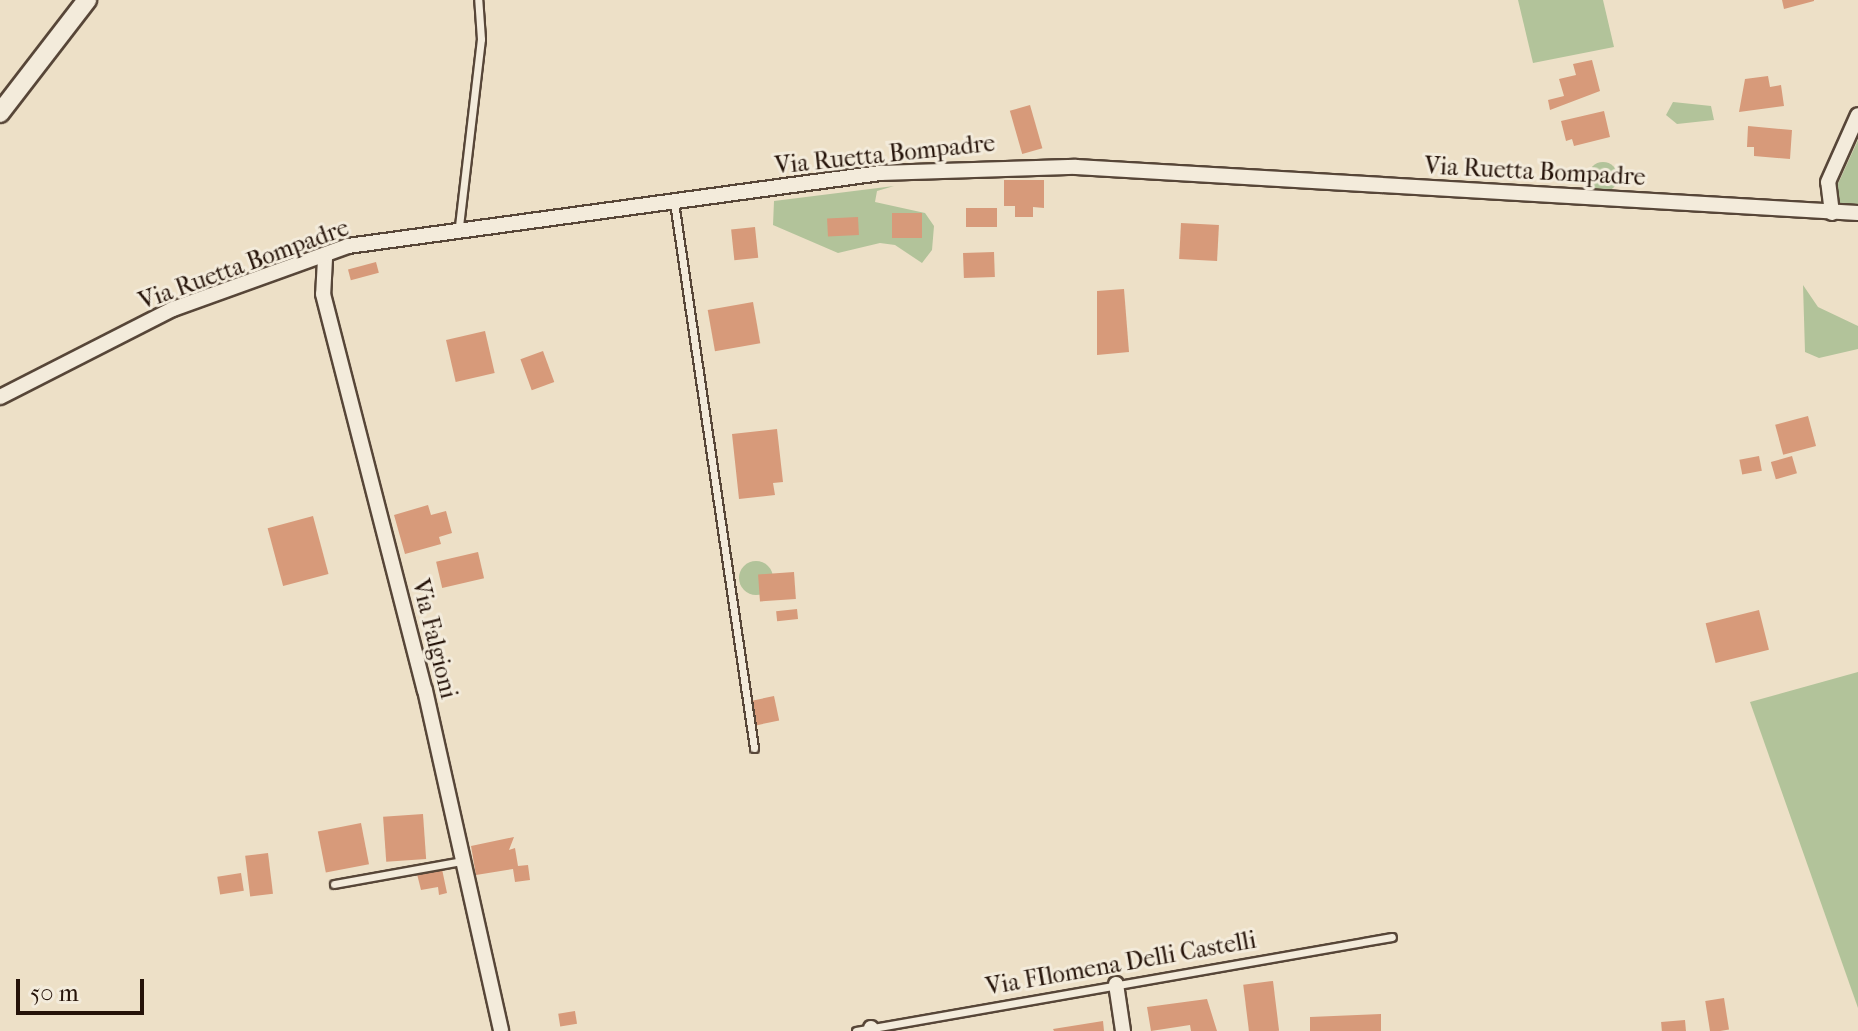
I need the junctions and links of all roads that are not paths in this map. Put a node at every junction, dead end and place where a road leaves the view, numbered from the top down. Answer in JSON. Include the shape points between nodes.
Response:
{"nodes":[{"id":1,"x":87,"y":0,"type":"edge"},
{"id":2,"x":478,"y":0,"type":"edge"},
{"id":3,"x":0,"y":113,"type":"edge"},
{"id":4,"x":1858,"y":115,"type":"edge"},
{"id":5,"x":674,"y":202,"type":"junction"},
{"id":6,"x":1832,"y":213,"type":"junction"},
{"id":7,"x":1858,"y":213,"type":"edge"},
{"id":8,"x":459,"y":226,"type":"junction"},
{"id":9,"x":325,"y":259,"type":"junction"},
{"id":10,"x":0,"y":397,"type":"edge"},
{"id":11,"x":754,"y":748,"type":"dead end"},
{"id":12,"x":462,"y":861,"type":"junction"},
{"id":13,"x":334,"y":884,"type":"dead end"},
{"id":14,"x":1392,"y":937,"type":"dead end"},
{"id":15,"x":1116,"y":984,"type":"junction"},
{"id":16,"x":872,"y":1030,"type":"edge"},
{"id":17,"x":501,"y":1031,"type":"edge"},
{"id":18,"x":856,"y":1031,"type":"edge"},
{"id":19,"x":1123,"y":1031,"type":"edge"}],
"edges":[{"from":1,"to":3,"type":"street"},
{"from":2,"to":8,"type":"lane","via":[[481,39]]},
{"from":4,"to":6,"type":"street","via":[[1828,182]]},
{"from":5,"to":6,"type":"street","name":"Via Ruetta Bompadre","via":[[880,173],[993,165]]},
{"from":5,"to":8,"type":"street","name":"Via Ruetta Bompadre"},
{"from":5,"to":11,"type":"lane"},
{"from":6,"to":7,"type":"street","name":"Via Ruetta Bompadre"},
{"from":8,"to":9,"type":"street","name":"Via Ruetta Bompadre","via":[[348,246]]},
{"from":9,"to":10,"type":"street","name":"Via Ruetta Bompadre","via":[[173,309]]},
{"from":9,"to":12,"type":"street","name":"Via Falgioni","via":[[323,294]]},
{"from":12,"to":13,"type":"lane"},
{"from":12,"to":17,"type":"street","name":"Via Falgioni"},
{"from":14,"to":15,"type":"lane","name":"Via FIlomena Delli Castelli"},
{"from":15,"to":16,"type":"lane","name":"Via FIlomena Delli Castelli"},
{"from":15,"to":19,"type":"street"},
{"from":16,"to":18,"type":"lane","name":"Via FIlomena Delli Castelli"}]}
